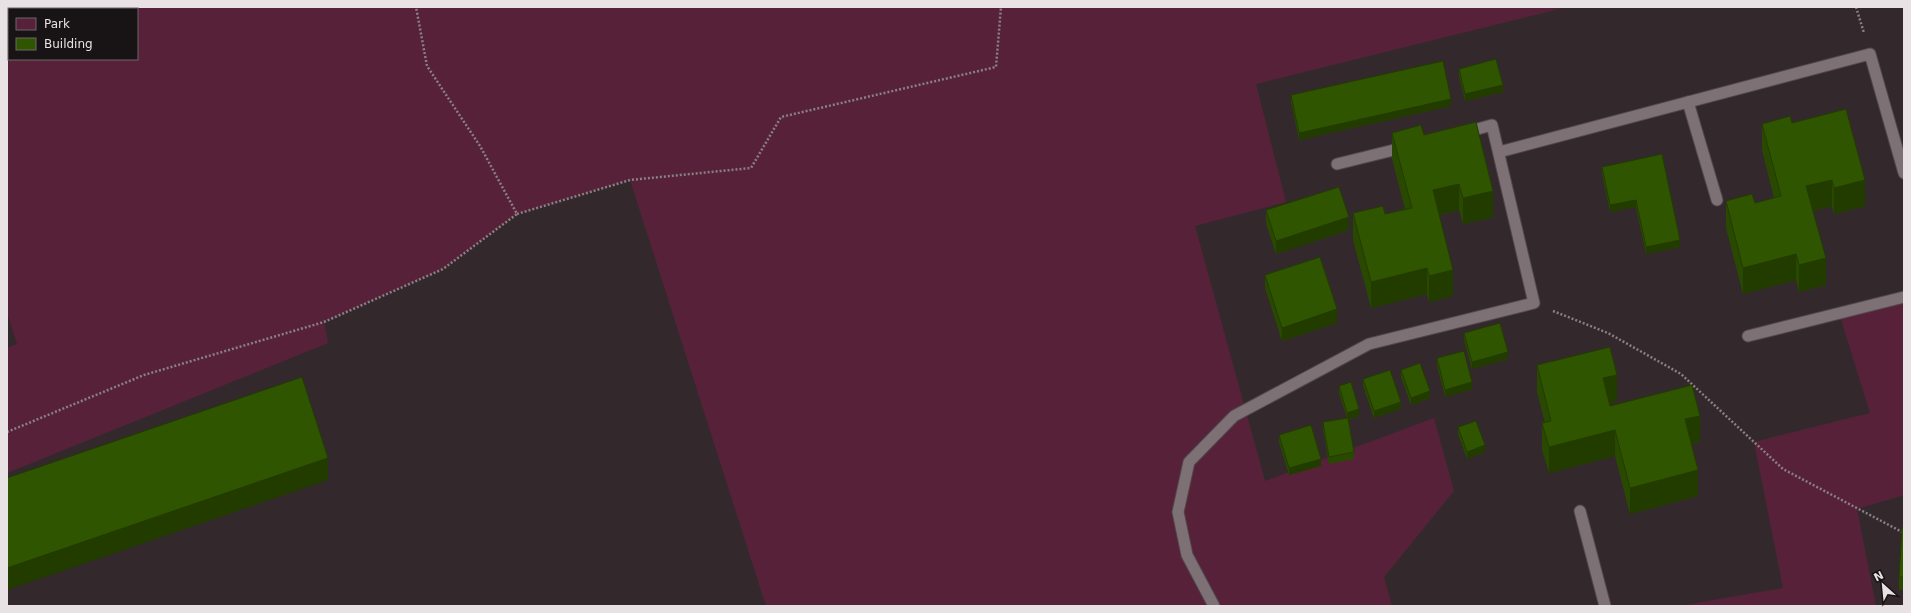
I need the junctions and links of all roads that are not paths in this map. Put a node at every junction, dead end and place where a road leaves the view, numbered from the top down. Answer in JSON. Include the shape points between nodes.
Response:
{"nodes":[{"id":1,"x":1688,"y":102,"type":"junction"},
{"id":2,"x":1455,"y":135,"type":"edge"},
{"id":3,"x":1418,"y":144,"type":"edge"},
{"id":4,"x":1499,"y":152,"type":"junction"},
{"id":5,"x":1337,"y":164,"type":"dead end"},
{"id":6,"x":1904,"y":173,"type":"edge"},
{"id":7,"x":1717,"y":200,"type":"dead end"},
{"id":8,"x":1904,"y":297,"type":"edge"},
{"id":9,"x":1748,"y":336,"type":"dead end"},
{"id":10,"x":1580,"y":511,"type":"dead end"},
{"id":11,"x":1214,"y":606,"type":"edge"},
{"id":12,"x":1605,"y":606,"type":"edge"}],
"edges":[{"from":1,"to":4,"type":"lane"},
{"from":1,"to":6,"type":"lane","via":[[1870,54]]},
{"from":1,"to":7,"type":"lane"},
{"from":2,"to":4,"type":"lane","via":[[1492,125]]},
{"from":3,"to":5,"type":"lane"},
{"from":4,"to":11,"type":"lane","via":[[1534,303],[1369,344],[1234,416],[1189,462],[1178,512],[1187,555]]},
{"from":8,"to":9,"type":"lane"},
{"from":10,"to":12,"type":"lane"}]}
